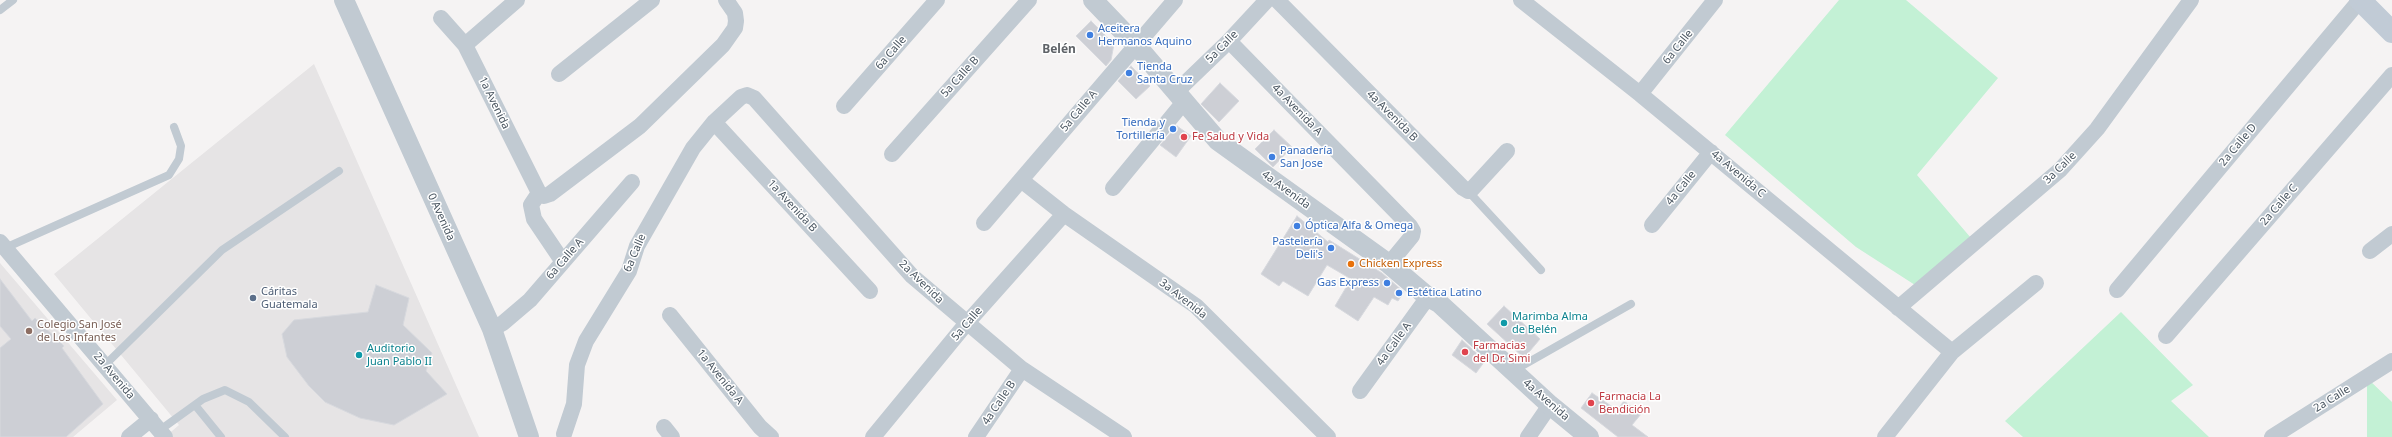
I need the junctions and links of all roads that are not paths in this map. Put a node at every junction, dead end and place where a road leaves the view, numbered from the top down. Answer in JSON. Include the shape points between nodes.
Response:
{"nodes":[{"id":1,"x":13,"y":0,"type":"edge"},
{"id":2,"x":344,"y":0,"type":"edge"},
{"id":3,"x":517,"y":0,"type":"edge"},
{"id":4,"x":652,"y":0,"type":"edge"},
{"id":5,"x":726,"y":0,"type":"edge"},
{"id":6,"x":937,"y":0,"type":"edge"},
{"id":7,"x":1028,"y":0,"type":"edge"},
{"id":8,"x":1093,"y":0,"type":"edge"},
{"id":9,"x":1175,"y":0,"type":"edge"},
{"id":10,"x":1267,"y":0,"type":"edge"},
{"id":11,"x":1277,"y":0,"type":"edge"},
{"id":12,"x":1521,"y":0,"type":"edge"},
{"id":13,"x":1715,"y":0,"type":"edge"},
{"id":14,"x":2191,"y":0,"type":"edge"},
{"id":15,"x":2360,"y":0,"type":"edge"},
{"id":16,"x":0,"y":10,"type":"edge"},
{"id":17,"x":441,"y":18,"type":"dead end"},
{"id":18,"x":2392,"y":32,"type":"edge"},
{"id":19,"x":1229,"y":41,"type":"junction"},
{"id":20,"x":465,"y":45,"type":"junction"},
{"id":21,"x":1136,"y":45,"type":"junction"},
{"id":22,"x":558,"y":74,"type":"dead end"},
{"id":23,"x":2392,"y":75,"type":"edge"},
{"id":24,"x":1640,"y":94,"type":"junction"},
{"id":25,"x":747,"y":96,"type":"joint"},
{"id":26,"x":1180,"y":97,"type":"junction"},
{"id":27,"x":844,"y":106,"type":"dead end"},
{"id":28,"x":714,"y":122,"type":"junction"},
{"id":29,"x":174,"y":127,"type":"dead end"},
{"id":30,"x":1507,"y":151,"type":"dead end"},
{"id":31,"x":1711,"y":152,"type":"junction"},
{"id":32,"x":892,"y":154,"type":"dead end"},
{"id":33,"x":339,"y":171,"type":"dead end"},
{"id":34,"x":1021,"y":180,"type":"junction"},
{"id":35,"x":632,"y":182,"type":"dead end"},
{"id":36,"x":1113,"y":188,"type":"dead end"},
{"id":37,"x":1468,"y":191,"type":"junction"},
{"id":38,"x":539,"y":193,"type":"junction"},
{"id":39,"x":1064,"y":214,"type":"junction"},
{"id":40,"x":984,"y":223,"type":"dead end"},
{"id":41,"x":1652,"y":225,"type":"dead end"},
{"id":42,"x":2392,"y":234,"type":"edge"},
{"id":43,"x":3,"y":245,"type":"edge"},
{"id":44,"x":2370,"y":251,"type":"dead end"},
{"id":45,"x":563,"y":262,"type":"junction"},
{"id":46,"x":1389,"y":264,"type":"junction"},
{"id":47,"x":1541,"y":270,"type":"dead end"},
{"id":48,"x":2036,"y":282,"type":"dead end"},
{"id":49,"x":2117,"y":290,"type":"dead end"},
{"id":50,"x":870,"y":291,"type":"dead end"},
{"id":51,"x":1428,"y":297,"type":"junction"},
{"id":52,"x":1631,"y":304,"type":"dead end"},
{"id":53,"x":1898,"y":308,"type":"junction"},
{"id":54,"x":670,"y":315,"type":"dead end"},
{"id":55,"x":966,"y":324,"type":"junction"},
{"id":56,"x":492,"y":329,"type":"junction"},
{"id":57,"x":2166,"y":336,"type":"dead end"},
{"id":58,"x":1952,"y":352,"type":"junction"},
{"id":59,"x":2392,"y":361,"type":"edge"},
{"id":60,"x":104,"y":365,"type":"junction"},
{"id":61,"x":1022,"y":369,"type":"junction"},
{"id":62,"x":1513,"y":371,"type":"junction"},
{"id":63,"x":1360,"y":391,"type":"dead end"},
{"id":64,"x":195,"y":405,"type":"junction"},
{"id":65,"x":1550,"y":405,"type":"junction"},
{"id":66,"x":159,"y":429,"type":"edge"},
{"id":67,"x":564,"y":434,"type":"dead end"},
{"id":68,"x":129,"y":437,"type":"edge"},
{"id":69,"x":221,"y":437,"type":"edge"},
{"id":70,"x":285,"y":437,"type":"edge"},
{"id":71,"x":529,"y":437,"type":"edge"},
{"id":72,"x":771,"y":437,"type":"edge"},
{"id":73,"x":873,"y":437,"type":"edge"},
{"id":74,"x":976,"y":437,"type":"edge"},
{"id":75,"x":1124,"y":437,"type":"edge"},
{"id":76,"x":1328,"y":437,"type":"edge"},
{"id":77,"x":1528,"y":437,"type":"edge"},
{"id":78,"x":1589,"y":437,"type":"edge"},
{"id":79,"x":1885,"y":437,"type":"edge"},
{"id":80,"x":2272,"y":437,"type":"edge"}],
"edges":[{"from":1,"to":16,"type":"lane"},
{"from":2,"to":56,"type":"street","name":"0 Avenida"},
{"from":3,"to":20,"type":"street"},
{"from":4,"to":22,"type":"street"},
{"from":5,"to":38,"type":"street","via":[[735,12],[736,21],[735,28],[723,45],[640,126],[550,194],[544,196]]},
{"from":6,"to":27,"type":"street","name":"6a Calle"},
{"from":7,"to":32,"type":"street","name":"5a Calle B"},
{"from":8,"to":21,"type":"street","name":"4a Avenida"},
{"from":9,"to":21,"type":"street","name":"5a Calle A"},
{"from":10,"to":19,"type":"street","name":"5a Calle"},
{"from":11,"to":37,"type":"street","name":"4a Avenida B"},
{"from":12,"to":24,"type":"street","name":"4a Avenida C"},
{"from":13,"to":24,"type":"street","name":"6a Calle"},
{"from":14,"to":53,"type":"street","name":"3a Calle","via":[[2096,130],[2060,170]]},
{"from":15,"to":18,"type":"main road"},
{"from":15,"to":49,"type":"street","name":"2a Calle D"},
{"from":17,"to":20,"type":"street","name":"1a Avenida"},
{"from":19,"to":26,"type":"street","name":"5a Calle"},
{"from":19,"to":46,"type":"street","name":"4a Avenida A","via":[[1410,226],[1412,236]]},
{"from":20,"to":38,"type":"street","name":"1a Avenida"},
{"from":21,"to":26,"type":"street","name":"4a Avenida"},
{"from":21,"to":34,"type":"street","name":"5a Calle A"},
{"from":23,"to":57,"type":"street","name":"2a Calle C"},
{"from":24,"to":31,"type":"street","name":"4a Avenida C"},
{"from":25,"to":28,"type":"street","name":"6a Calle","via":[[741,97]]},
{"from":25,"to":55,"type":"street","name":"2a Avenida","via":[[754,98],[912,276]]},
{"from":26,"to":36,"type":"street","name":"5a Calle"},
{"from":26,"to":46,"type":"street","name":"4a Avenida","via":[[1218,141]]},
{"from":28,"to":50,"type":"street","name":"1a Avenida B"},
{"from":28,"to":67,"type":"street","name":"6a Calle","via":[[693,148],[663,198],[637,246],[628,271],[586,341],[577,365],[574,404]]},
{"from":29,"to":43,"type":"lane","via":[[181,146],[180,159],[169,175]]},
{"from":30,"to":37,"type":"street"},
{"from":31,"to":41,"type":"street","name":"4a Calle"},
{"from":31,"to":53,"type":"street","name":"4a Avenida C"},
{"from":33,"to":60,"type":"lane","via":[[222,250]]},
{"from":34,"to":39,"type":"street","name":"3a Avenida"},
{"from":34,"to":40,"type":"street","name":"5a Calle A"},
{"from":35,"to":45,"type":"street","name":"6a Calle A"},
{"from":37,"to":47,"type":"lane"},
{"from":38,"to":45,"type":"street","via":[[531,205],[534,219]]},
{"from":39,"to":55,"type":"street","name":"5a Calle"},
{"from":39,"to":76,"type":"street","name":"3a Avenida","via":[[1196,306]]},
{"from":42,"to":44,"type":"street"},
{"from":43,"to":60,"type":"street","name":"2a Avenida"},
{"from":45,"to":56,"type":"street","name":"6a Calle A","via":[[530,300]]},
{"from":46,"to":51,"type":"street","name":"4a Avenida"},
{"from":48,"to":58,"type":"street"},
{"from":51,"to":62,"type":"street","name":"4a Avenida","via":[[1439,303]]},
{"from":51,"to":63,"type":"street","name":"4a Calle A"},
{"from":52,"to":62,"type":"lane"},
{"from":53,"to":58,"type":"street","name":"4a Avenida C"},
{"from":54,"to":72,"type":"street","name":"1a Avenida A","via":[[760,427]]},
{"from":55,"to":61,"type":"street","name":"2a Avenida"},
{"from":55,"to":73,"type":"street","name":"5a Calle"},
{"from":56,"to":71,"type":"street","name":"0 Avenida"},
{"from":58,"to":79,"type":"street"},
{"from":59,"to":80,"type":"street","name":"2a Calle"},
{"from":60,"to":66,"type":"street","name":"2a Avenida"},
{"from":61,"to":74,"type":"street","name":"4a Calle B"},
{"from":61,"to":75,"type":"street","name":"2a Avenida"},
{"from":62,"to":65,"type":"street","name":"4a Avenida"},
{"from":64,"to":66,"type":"lane"},
{"from":64,"to":69,"type":"lane"},
{"from":64,"to":70,"type":"lane","via":[[225,390],[249,402]]},
{"from":65,"to":77,"type":"street"},
{"from":65,"to":78,"type":"street","name":"4a Avenida"},
{"from":66,"to":68,"type":"street"}]}
